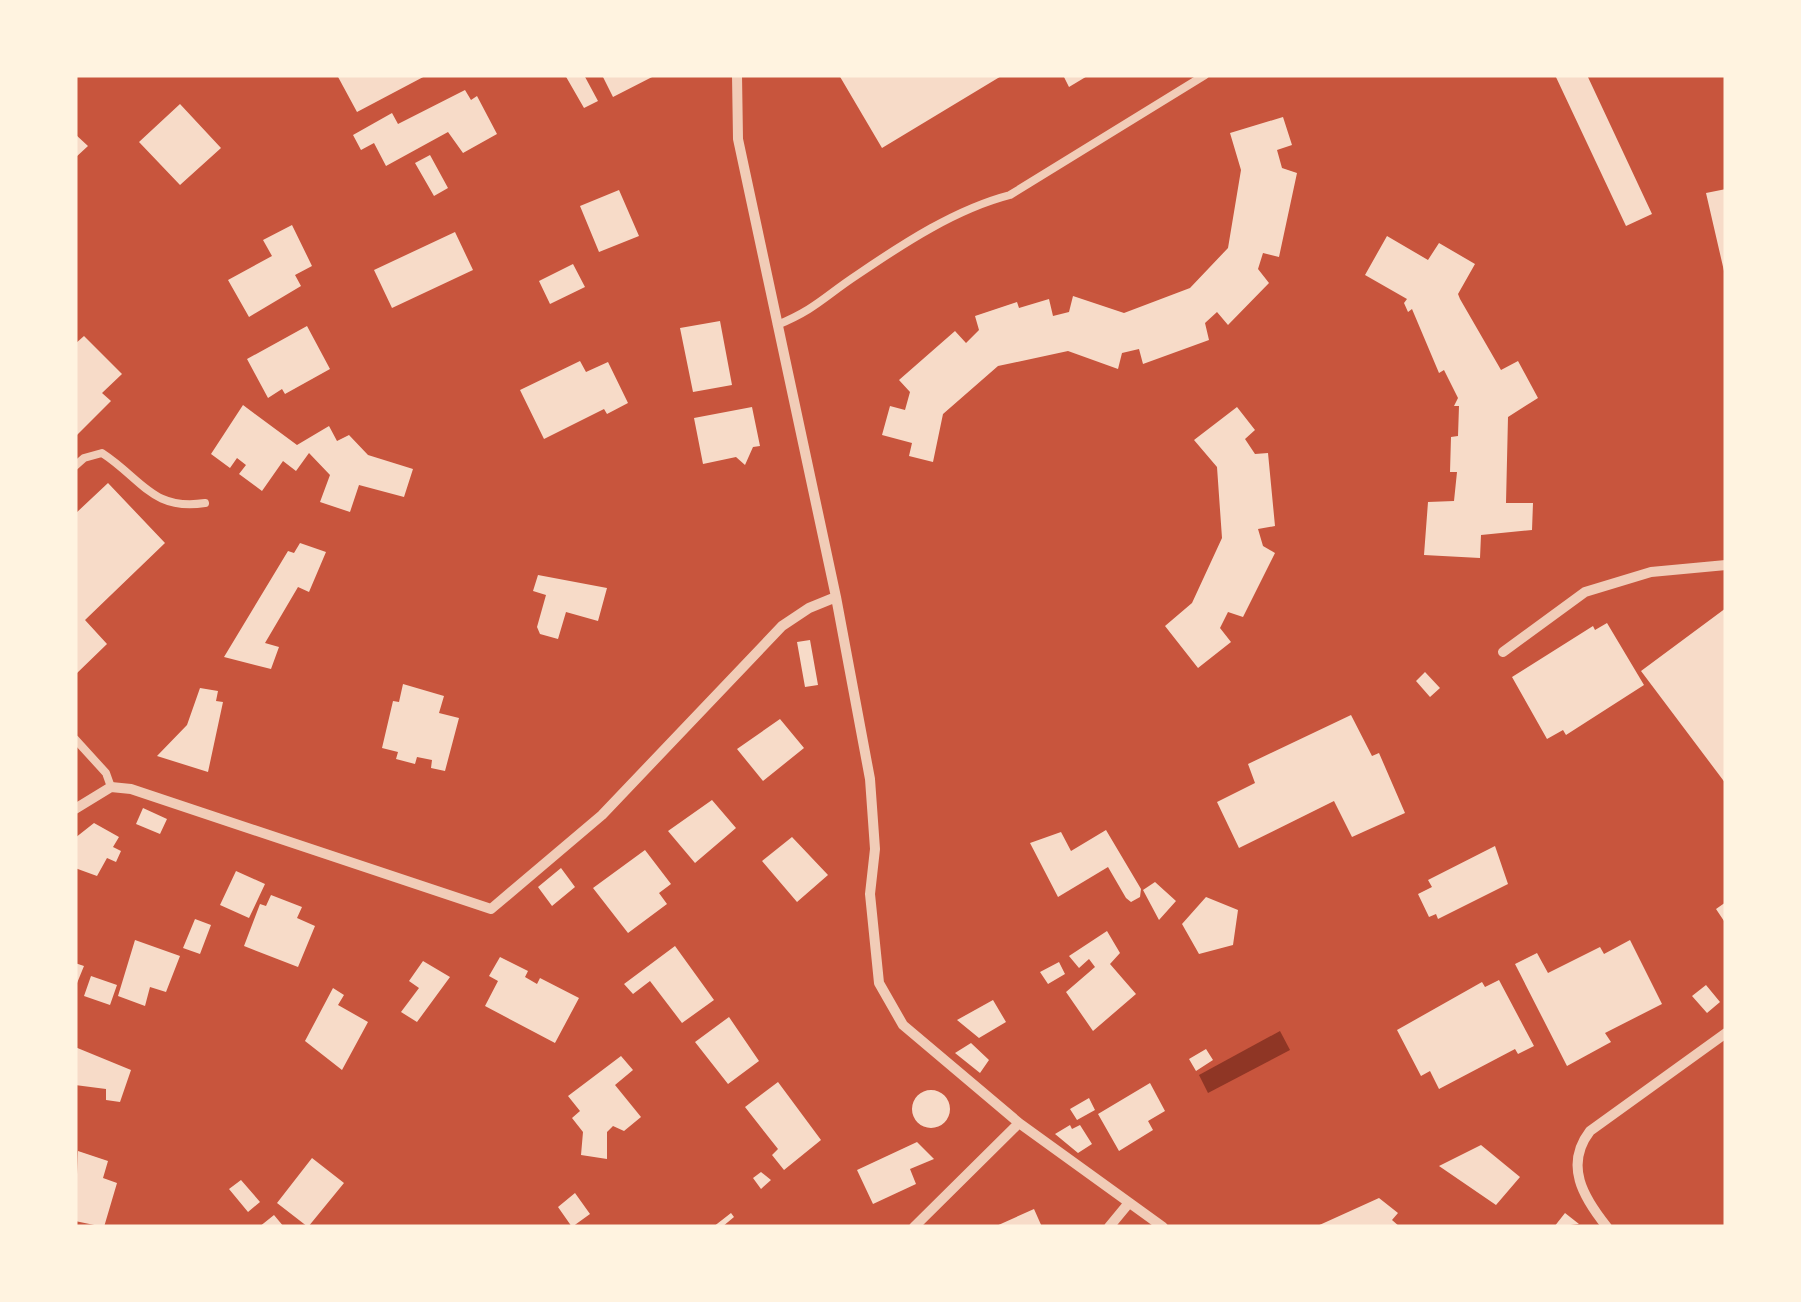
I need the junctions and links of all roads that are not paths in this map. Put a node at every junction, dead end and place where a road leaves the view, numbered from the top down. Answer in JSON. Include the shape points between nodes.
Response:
{"nodes":[{"id":1,"x":738,"y":75,"type":"edge"},
{"id":2,"x":1205,"y":75,"type":"edge"},
{"id":3,"x":777,"y":325,"type":"junction"},
{"id":4,"x":75,"y":466,"type":"edge"},
{"id":5,"x":205,"y":503,"type":"dead end"},
{"id":6,"x":1726,"y":565,"type":"edge"},
{"id":7,"x":836,"y":598,"type":"junction"},
{"id":8,"x":1503,"y":652,"type":"dead end"},
{"id":9,"x":75,"y":739,"type":"edge"},
{"id":10,"x":111,"y":787,"type":"junction"},
{"id":11,"x":75,"y":810,"type":"edge"},
{"id":12,"x":1726,"y":1033,"type":"edge"},
{"id":13,"x":1020,"y":1123,"type":"junction"},
{"id":14,"x":1128,"y":1204,"type":"junction"},
{"id":15,"x":914,"y":1227,"type":"edge"},
{"id":16,"x":1109,"y":1227,"type":"edge"},
{"id":17,"x":1163,"y":1227,"type":"edge"},
{"id":18,"x":1607,"y":1227,"type":"edge"}],
"edges":[{"from":1,"to":3,"type":"street","via":[[738,140]]},
{"from":2,"to":3,"type":"lane","via":[[1010,194],[974,204],[854,276],[815,310]]},
{"from":3,"to":7,"type":"street"},
{"from":4,"to":5,"type":"lane","via":[[102,453],[159,499],[178,507]]},
{"from":6,"to":8,"type":"street","via":[[1652,572],[1585,592]]},
{"from":7,"to":10,"type":"street","via":[[782,626],[602,816],[491,908]]},
{"from":7,"to":13,"type":"street","via":[[870,779],[870,894],[879,984],[904,1025]]},
{"from":9,"to":10,"type":"lane"},
{"from":10,"to":11,"type":"street"},
{"from":12,"to":18,"type":"street","via":[[1590,1131],[1577,1148],[1583,1194]]},
{"from":13,"to":14,"type":"street"},
{"from":13,"to":15,"type":"street"},
{"from":14,"to":16,"type":"street"},
{"from":14,"to":17,"type":"street"}]}
